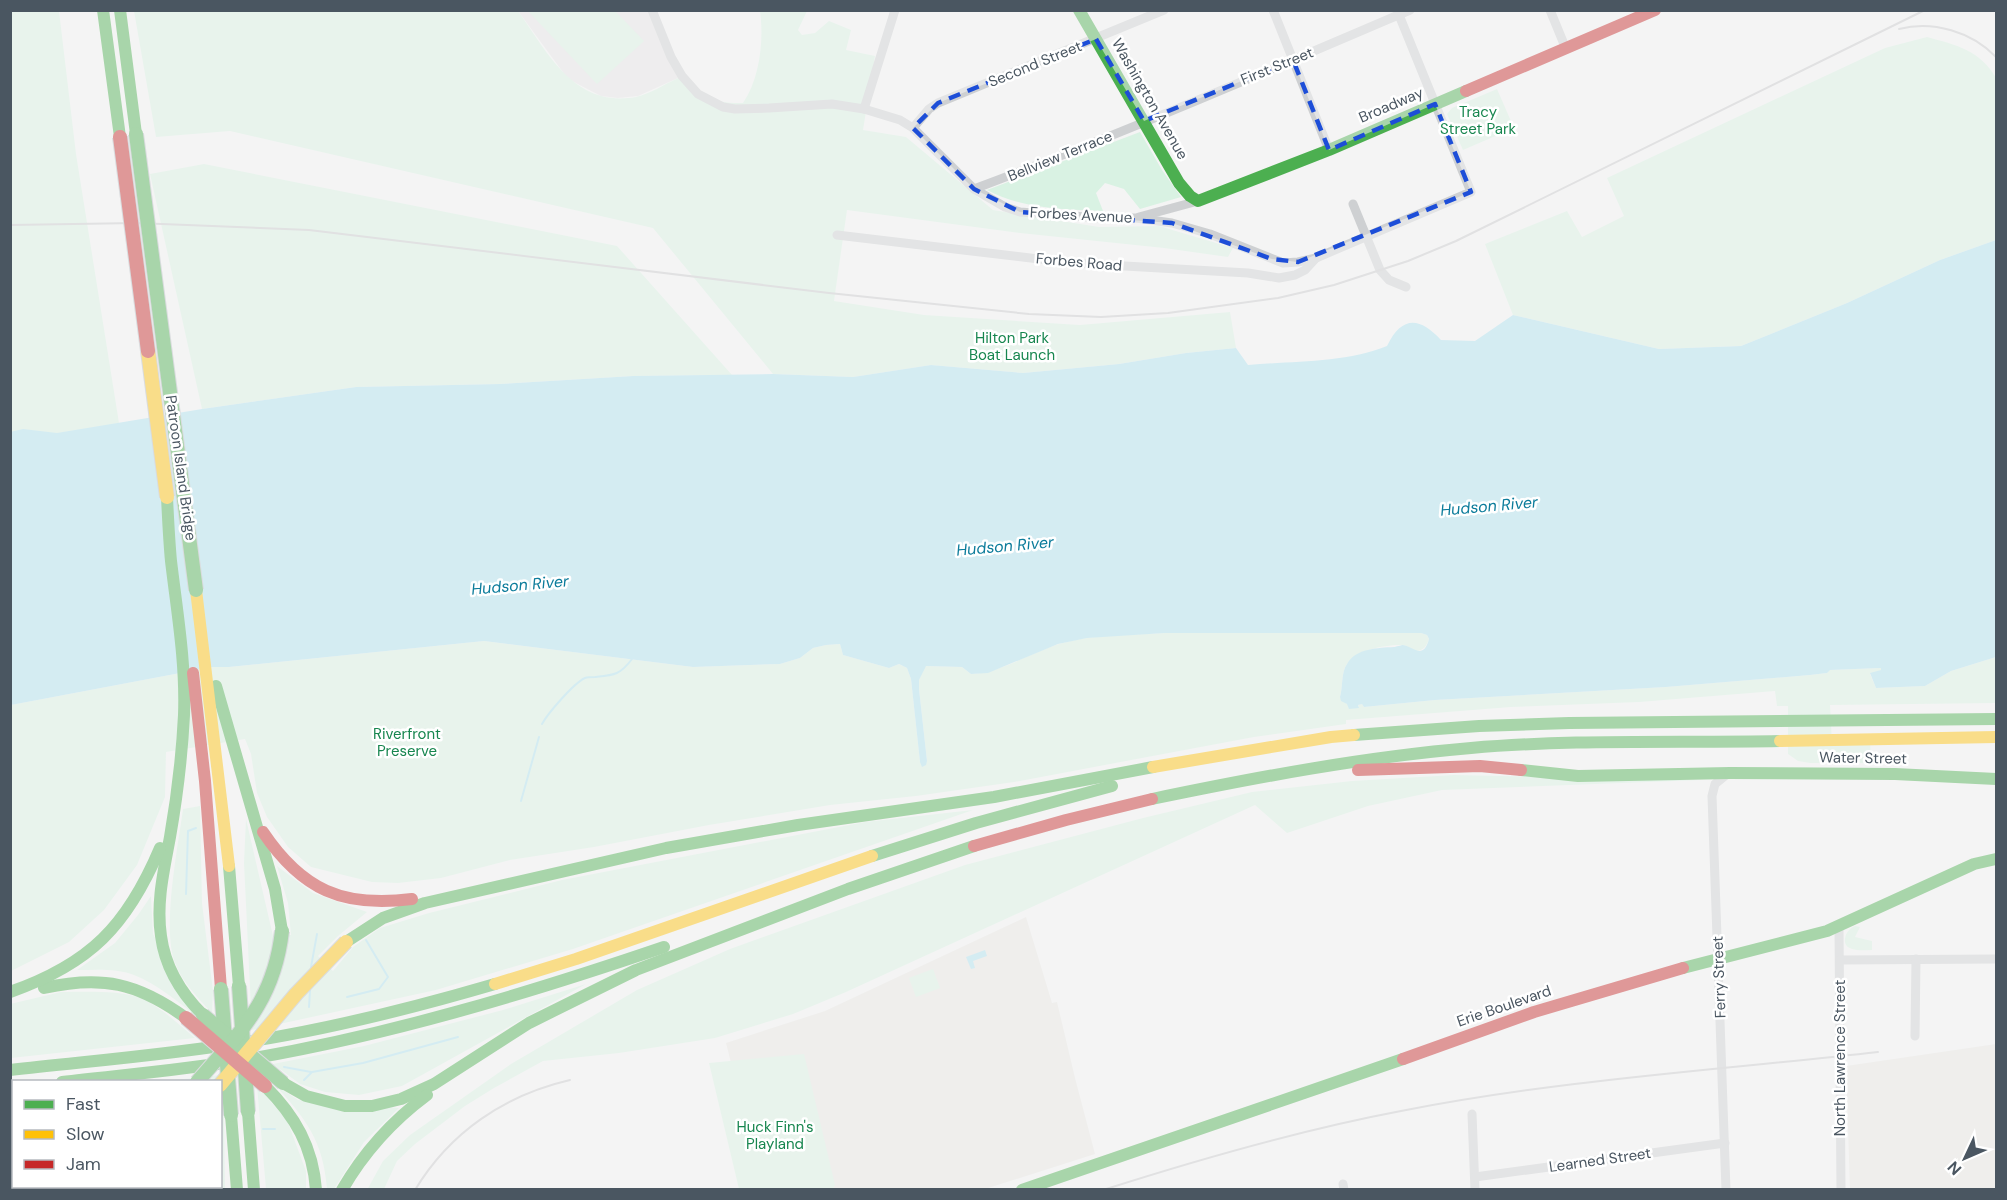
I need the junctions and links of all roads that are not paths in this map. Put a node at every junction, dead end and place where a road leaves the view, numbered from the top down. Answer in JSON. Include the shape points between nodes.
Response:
{"nodes":[{"id":1,"x":103,"y":10,"type":"edge"},
{"id":2,"x":120,"y":10,"type":"edge"},
{"id":3,"x":126,"y":10,"type":"edge"},
{"id":4,"x":652,"y":10,"type":"edge"},
{"id":5,"x":895,"y":10,"type":"edge"},
{"id":6,"x":1079,"y":10,"type":"edge"},
{"id":7,"x":1164,"y":10,"type":"edge"},
{"id":8,"x":1273,"y":10,"type":"edge"},
{"id":9,"x":1410,"y":10,"type":"edge"},
{"id":10,"x":1550,"y":10,"type":"edge"},
{"id":11,"x":1655,"y":10,"type":"edge"},
{"id":12,"x":1399,"y":15,"type":"junction"},
{"id":13,"x":1096,"y":39,"type":"junction"},
{"id":14,"x":1566,"y":49,"type":"junction"},
{"id":15,"x":1293,"y":60,"type":"junction"},
{"id":16,"x":127,"y":70,"type":"junction"},
{"id":17,"x":1435,"y":104,"type":"junction"},
{"id":18,"x":864,"y":109,"type":"junction"},
{"id":19,"x":1144,"y":121,"type":"junction"},
{"id":20,"x":913,"y":128,"type":"junction"},
{"id":21,"x":1329,"y":150,"type":"junction"},
{"id":22,"x":974,"y":189,"type":"junction"},
{"id":23,"x":1198,"y":201,"type":"junction"},
{"id":24,"x":1353,"y":204,"type":"dead end"},
{"id":25,"x":1136,"y":218,"type":"junction"},
{"id":26,"x":837,"y":235,"type":"dead end"},
{"id":27,"x":1366,"y":237,"type":"junction"},
{"id":28,"x":1316,"y":258,"type":"junction"},
{"id":29,"x":1406,"y":287,"type":"dead end"},
{"id":30,"x":167,"y":497,"type":"junction"},
{"id":31,"x":196,"y":590,"type":"junction"},
{"id":32,"x":1996,"y":714,"type":"edge"},
{"id":33,"x":1936,"y":719,"type":"junction"},
{"id":34,"x":1996,"y":719,"type":"edge"},
{"id":35,"x":1393,"y":734,"type":"junction"},
{"id":36,"x":1996,"y":737,"type":"edge"},
{"id":37,"x":1905,"y":738,"type":"junction"},
{"id":38,"x":1996,"y":745,"type":"edge"},
{"id":39,"x":1300,"y":770,"type":"junction"},
{"id":40,"x":1730,"y":772,"type":"junction"},
{"id":41,"x":1996,"y":779,"type":"edge"},
{"id":42,"x":249,"y":798,"type":"junction"},
{"id":43,"x":173,"y":807,"type":"junction"},
{"id":44,"x":1996,"y":859,"type":"edge"},
{"id":45,"x":510,"y":883,"type":"junction"},
{"id":46,"x":848,"y":889,"type":"junction"},
{"id":47,"x":1839,"y":927,"type":"junction"},
{"id":48,"x":1719,"y":959,"type":"junction"},
{"id":49,"x":1916,"y":959,"type":"junction"},
{"id":50,"x":1996,"y":959,"type":"edge"},
{"id":51,"x":1840,"y":960,"type":"junction"},
{"id":52,"x":10,"y":993,"type":"edge"},
{"id":53,"x":10,"y":997,"type":"edge"},
{"id":54,"x":550,"y":1013,"type":"junction"},
{"id":55,"x":1915,"y":1036,"type":"dead end"},
{"id":56,"x":10,"y":1070,"type":"edge"},
{"id":57,"x":78,"y":1080,"type":"edge"},
{"id":58,"x":199,"y":1080,"type":"edge"},
{"id":59,"x":222,"y":1083,"type":"edge"},
{"id":60,"x":1472,"y":1114,"type":"dead end"},
{"id":61,"x":1725,"y":1143,"type":"junction"},
{"id":62,"x":1475,"y":1177,"type":"junction"},
{"id":63,"x":237,"y":1190,"type":"edge"},
{"id":64,"x":254,"y":1190,"type":"edge"},
{"id":65,"x":316,"y":1190,"type":"edge"},
{"id":66,"x":342,"y":1190,"type":"edge"},
{"id":67,"x":1022,"y":1190,"type":"edge"},
{"id":68,"x":1475,"y":1190,"type":"edge"},
{"id":69,"x":1726,"y":1190,"type":"edge"},
{"id":70,"x":1841,"y":1190,"type":"edge"}],
"edges":[{"from":1,"to":30,"type":"main road","name":"Patroon Island Bridge","bridge":true},
{"from":2,"to":16,"type":"main road"},
{"from":3,"to":16,"type":"main road"},
{"from":4,"to":18,"type":"street","name":"Forbes Avenue","via":[[682,76],[706,100],[735,109],[832,104]]},
{"from":5,"to":18,"type":"street"},
{"from":6,"to":13,"type":"main road","name":"Washington Avenue"},
{"from":7,"to":13,"type":"street","name":"Second Street"},
{"from":8,"to":15,"type":"street"},
{"from":9,"to":12,"type":"street","name":"First Street"},
{"from":10,"to":14,"type":"street"},
{"from":11,"to":14,"type":"main road","name":"Broadway"},
{"from":12,"to":15,"type":"street","name":"First Street"},
{"from":12,"to":17,"type":"street"},
{"from":13,"to":19,"type":"main road","name":"Washington Avenue"},
{"from":13,"to":20,"type":"street","name":"Second Street","via":[[938,103]]},
{"from":14,"to":17,"type":"main road","name":"Broadway"},
{"from":15,"to":19,"type":"street","name":"First Street"},
{"from":15,"to":21,"type":"street"},
{"from":16,"to":31,"type":"main road","name":"Patroon Island Bridge","bridge":true},
{"from":17,"to":21,"type":"main road","name":"Broadway"},
{"from":17,"to":27,"type":"street","name":"Forbes Avenue","via":[[1471,192]]},
{"from":18,"to":20,"type":"street","name":"Forbes Avenue"},
{"from":19,"to":22,"type":"street","name":"Bellview Terrace"},
{"from":19,"to":23,"type":"main road","name":"Washington Avenue","via":[[1179,183]]},
{"from":20,"to":22,"type":"street","name":"Forbes Avenue"},
{"from":21,"to":23,"type":"main road","name":"Broadway"},
{"from":22,"to":25,"type":"street","name":"Forbes Avenue","via":[[1020,212]]},
{"from":23,"to":25,"type":"street","name":"Broadway"},
{"from":24,"to":27,"type":"street"},
{"from":25,"to":28,"type":"street","name":"Forbes Avenue","via":[[1210,234],[1283,263]]},
{"from":26,"to":28,"type":"street","name":"Forbes Road","via":[[1072,263],[1279,278],[1305,270]]},
{"from":27,"to":28,"type":"street","name":"Forbes Avenue"},
{"from":27,"to":29,"type":"street","via":[[1380,270],[1389,280]]},
{"from":30,"to":43,"type":"main road","via":[[184,687],[184,724]]},
{"from":30,"to":63,"type":"main road","name":"Patroon Island Bridge","bridge":true,"via":[[194,680],[207,805]]},
{"from":31,"to":42,"type":"main road","via":[[219,696]]},
{"from":31,"to":64,"type":"main road","name":"Patroon Island Bridge","bridge":true,"via":[[223,803]]},
{"from":32,"to":33,"type":"main road"},
{"from":33,"to":34,"type":"main road"},
{"from":33,"to":35,"type":"main road","via":[[1536,724]]},
{"from":35,"to":45,"type":"main road","via":[[1289,743],[994,797],[757,831]]},
{"from":35,"to":56,"type":"main road","via":[[1173,772],[1037,805],[514,979],[394,1012],[213,1047]]},
{"from":36,"to":37,"type":"main road"},
{"from":37,"to":38,"type":"main road"},
{"from":37,"to":39,"type":"main road","via":[[1485,747]]},
{"from":39,"to":40,"type":"main road","name":"Water Street","via":[[1480,766],[1588,776]]},
{"from":39,"to":46,"type":"main road","via":[[1074,817]]},
{"from":40,"to":41,"type":"main road","name":"Water Street"},
{"from":40,"to":48,"type":"street","name":"Ferry Street","via":[[1715,784],[1712,796]]},
{"from":42,"to":45,"type":"main road","via":[[263,832],[284,862],[310,884],[341,897],[391,902]]},
{"from":42,"to":58,"type":"main road","bridge":true,"via":[[280,910],[279,964],[255,1012]]},
{"from":43,"to":52,"type":"main road","via":[[148,879],[117,926],[66,969],[46,981]]},
{"from":43,"to":54,"type":"main road","bridge":true,"via":[[160,921],[168,965],[186,997],[203,1015],[282,1083],[303,1095],[351,1107],[386,1103],[422,1089]]},
{"from":44,"to":47,"type":"main road","name":"Erie Boulevard","via":[[1974,864]]},
{"from":45,"to":59,"type":"main road","bridge":true,"via":[[432,901],[371,924],[315,972]]},
{"from":46,"to":54,"type":"main road","via":[[642,967]]},
{"from":46,"to":57,"type":"main road","via":[[780,907],[504,1000],[419,1023],[243,1060]]},
{"from":47,"to":48,"type":"main road","name":"Erie Boulevard"},
{"from":47,"to":51,"type":"street","name":"North Lawrence Street"},
{"from":48,"to":61,"type":"street","name":"Ferry Street"},
{"from":48,"to":67,"type":"main road","name":"Erie Boulevard","via":[[1534,1012]]},
{"from":49,"to":50,"type":"street"},
{"from":49,"to":51,"type":"street"},
{"from":49,"to":55,"type":"street"},
{"from":51,"to":70,"type":"street","name":"North Lawrence Street"},
{"from":53,"to":65,"type":"main road","bridge":true,"via":[[70,982],[102,980],[147,992],[186,1018],[285,1105],[303,1132],[312,1158]]},
{"from":54,"to":66,"type":"main road","via":[[407,1110],[366,1152]]},
{"from":60,"to":62,"type":"street"},
{"from":61,"to":62,"type":"street","name":"Learned Street"},
{"from":61,"to":69,"type":"street","name":"Ferry Street"},
{"from":62,"to":68,"type":"street"}]}
